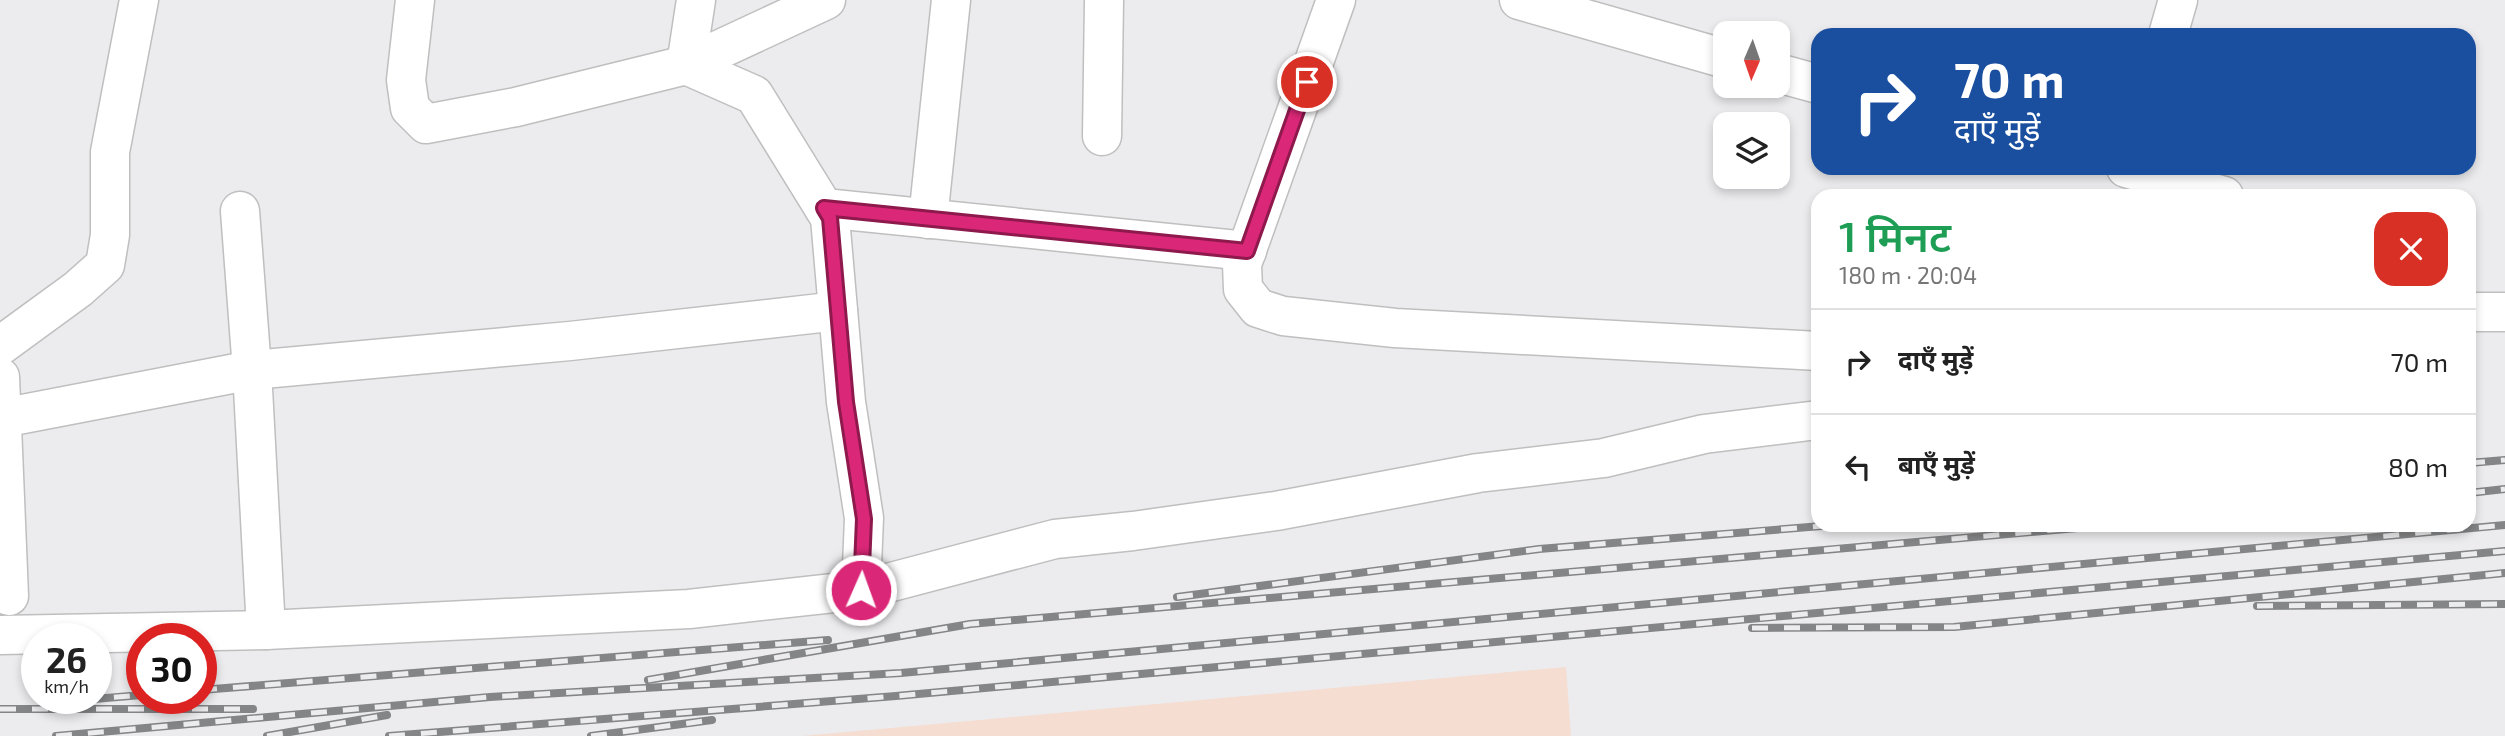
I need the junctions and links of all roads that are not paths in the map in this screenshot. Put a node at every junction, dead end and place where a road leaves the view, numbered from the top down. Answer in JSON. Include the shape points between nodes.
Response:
{"nodes":[{"id":1,"x":139,"y":0,"type":"edge"},
{"id":2,"x":415,"y":0,"type":"edge"},
{"id":3,"x":696,"y":0,"type":"edge"},
{"id":4,"x":826,"y":0,"type":"edge"},
{"id":5,"x":951,"y":0,"type":"edge"},
{"id":6,"x":1104,"y":0,"type":"edge"},
{"id":7,"x":1336,"y":0,"type":"edge"},
{"id":8,"x":1519,"y":0,"type":"edge"},
{"id":9,"x":2178,"y":0,"type":"edge"},
{"id":10,"x":1606,"y":13,"type":"edge"},
{"id":11,"x":2170,"y":28,"type":"edge"},
{"id":12,"x":1713,"y":54,"type":"edge"},
{"id":13,"x":686,"y":65,"type":"junction"},
{"id":14,"x":1790,"y":77,"type":"edge"},
{"id":15,"x":1811,"y":82,"type":"edge"},
{"id":16,"x":1102,"y":136,"type":"dead end"},
{"id":17,"x":2153,"y":175,"type":"edge"},
{"id":18,"x":2200,"y":189,"type":"edge"},
{"id":19,"x":824,"y":208,"type":"junction"},
{"id":20,"x":240,"y":211,"type":"dead end"},
{"id":21,"x":928,"y":219,"type":"junction"},
{"id":22,"x":1247,"y":251,"type":"junction"},
{"id":23,"x":838,"y":311,"type":"junction"},
{"id":24,"x":2476,"y":312,"type":"edge"},
{"id":25,"x":2505,"y":312,"type":"edge"},
{"id":26,"x":0,"y":346,"type":"edge"},
{"id":27,"x":1811,"y":351,"type":"edge"},
{"id":28,"x":252,"y":370,"type":"junction"},
{"id":29,"x":0,"y":377,"type":"edge"},
{"id":30,"x":2,"y":418,"type":"junction"},
{"id":31,"x":1811,"y":421,"type":"edge"},
{"id":32,"x":861,"y":590,"type":"junction"},
{"id":33,"x":9,"y":596,"type":"dead end"},
{"id":34,"x":266,"y":630,"type":"junction"},
{"id":35,"x":0,"y":635,"type":"edge"}],
"edges":[{"from":1,"to":26,"type":"street","via":[[110,152],[110,235],[105,265]]},
{"from":2,"to":13,"type":"street","via":[[406,80],[410,108],[426,124]]},
{"from":3,"to":13,"type":"street"},
{"from":4,"to":13,"type":"street"},
{"from":5,"to":21,"type":"street"},
{"from":6,"to":16,"type":"street"},
{"from":7,"to":22,"type":"street"},
{"from":8,"to":10,"type":"street"},
{"from":9,"to":11,"type":"street"},
{"from":10,"to":12,"type":"street"},
{"from":13,"to":19,"type":"street","via":[[754,95]]},
{"from":14,"to":15,"type":"street"},
{"from":17,"to":18,"type":"street"},
{"from":19,"to":21,"type":"street"},
{"from":19,"to":23,"type":"street","via":[[830,218]]},
{"from":20,"to":28,"type":"street"},
{"from":21,"to":22,"type":"street"},
{"from":22,"to":27,"type":"street","via":[[1242,264],[1243,289],[1258,308],[1283,316],[1395,328]]},
{"from":23,"to":28,"type":"street"},
{"from":23,"to":32,"type":"street","via":[[864,519]]},
{"from":24,"to":25,"type":"street"},
{"from":28,"to":30,"type":"street"},
{"from":28,"to":34,"type":"street"},
{"from":29,"to":30,"type":"street"},
{"from":30,"to":33,"type":"street"},
{"from":31,"to":32,"type":"street","via":[[1704,434],[1604,458],[1478,473],[1276,511],[1055,538]]},
{"from":32,"to":34,"type":"street","via":[[689,609]]},
{"from":34,"to":35,"type":"street"}]}
